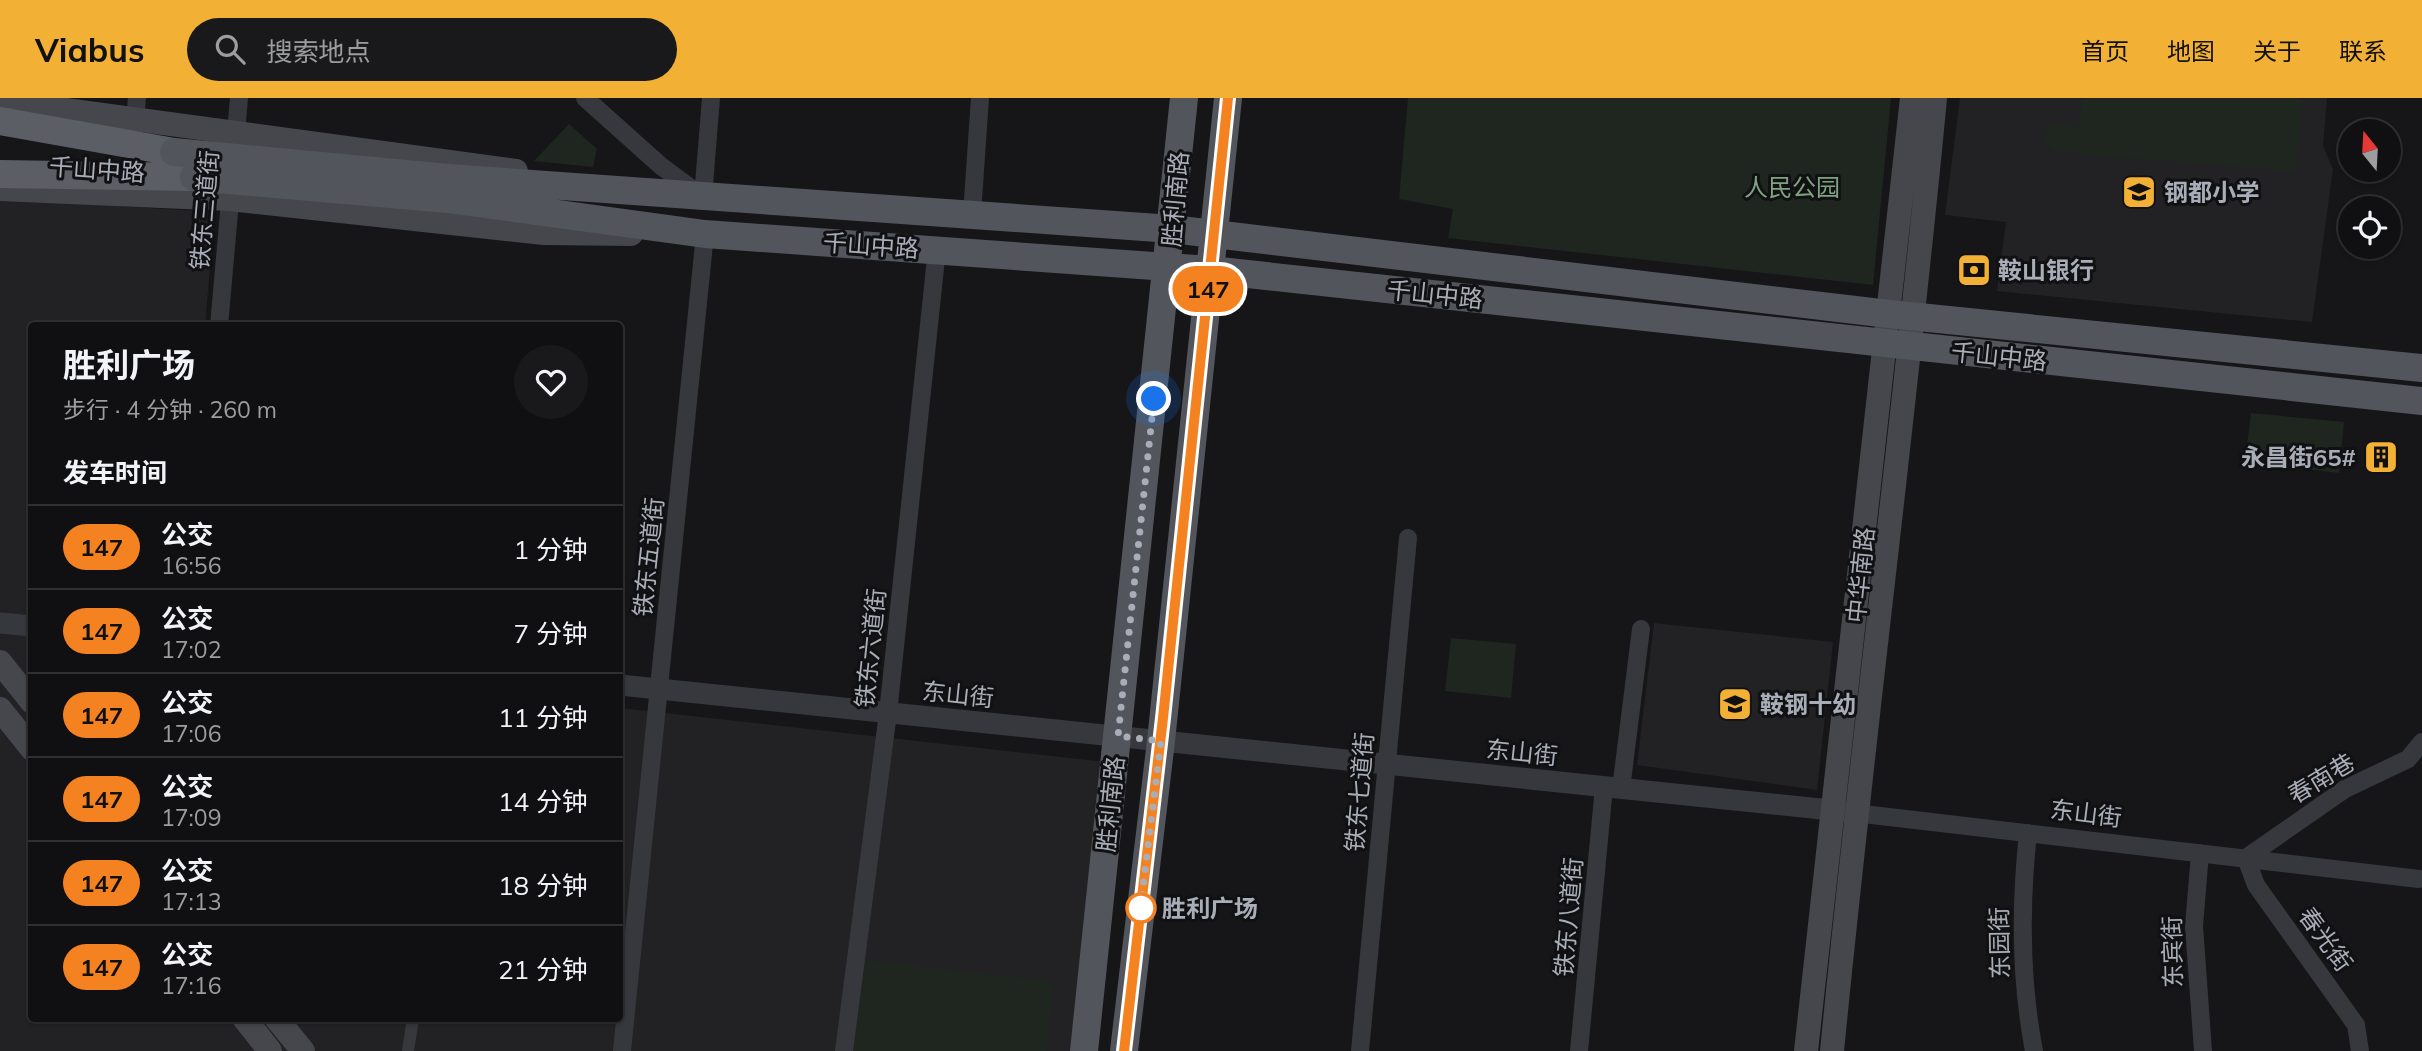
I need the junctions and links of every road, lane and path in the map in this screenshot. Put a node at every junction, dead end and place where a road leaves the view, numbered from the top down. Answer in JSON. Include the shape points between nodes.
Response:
{"nodes":[{"id":1,"x":239,"y":98,"type":"edge"},
{"id":2,"x":585,"y":98,"type":"edge"},
{"id":3,"x":711,"y":98,"type":"edge"},
{"id":4,"x":980,"y":98,"type":"edge"},
{"id":5,"x":1184,"y":98,"type":"edge"},
{"id":6,"x":1228,"y":98,"type":"edge"},
{"id":7,"x":1912,"y":98,"type":"edge"},
{"id":8,"x":1935,"y":98,"type":"edge"},
{"id":9,"x":0,"y":101,"type":"edge"},
{"id":10,"x":136,"y":109,"type":"edge"},
{"id":11,"x":0,"y":121,"type":"edge"},
{"id":12,"x":236,"y":132,"type":"junction"},
{"id":13,"x":0,"y":135,"type":"edge"},
{"id":14,"x":174,"y":152,"type":"junction"},
{"id":15,"x":0,"y":162,"type":"edge"},
{"id":16,"x":0,"y":174,"type":"edge"},
{"id":17,"x":194,"y":177,"type":"junction"},
{"id":18,"x":448,"y":188,"type":"junction"},
{"id":19,"x":0,"y":189,"type":"edge"},
{"id":20,"x":703,"y":197,"type":"junction"},
{"id":21,"x":230,"y":199,"type":"junction"},
{"id":22,"x":972,"y":214,"type":"junction"},
{"id":23,"x":1172,"y":229,"type":"junction"},
{"id":24,"x":1214,"y":233,"type":"junction"},
{"id":25,"x":705,"y":234,"type":"junction"},
{"id":26,"x":937,"y":249,"type":"junction"},
{"id":27,"x":1168,"y":268,"type":"junction"},
{"id":28,"x":1210,"y":270,"type":"junction"},
{"id":29,"x":1902,"y":315,"type":"junction"},
{"id":30,"x":219,"y":322,"type":"edge"},
{"id":31,"x":1899,"y":345,"type":"junction"},
{"id":32,"x":2422,"y":368,"type":"edge"},
{"id":33,"x":2422,"y":401,"type":"edge"},
{"id":34,"x":1408,"y":538,"type":"dead end"},
{"id":35,"x":0,"y":623,"type":"edge"},
{"id":36,"x":28,"y":626,"type":"edge"},
{"id":37,"x":1641,"y":629,"type":"dead end"},
{"id":38,"x":0,"y":662,"type":"edge"},
{"id":39,"x":623,"y":685,"type":"edge"},
{"id":40,"x":659,"y":689,"type":"junction"},
{"id":41,"x":28,"y":697,"type":"edge"},
{"id":42,"x":0,"y":709,"type":"edge"},
{"id":43,"x":888,"y":713,"type":"junction"},
{"id":44,"x":1118,"y":736,"type":"junction"},
{"id":45,"x":1161,"y":741,"type":"junction"},
{"id":46,"x":2422,"y":742,"type":"edge"},
{"id":47,"x":28,"y":744,"type":"edge"},
{"id":48,"x":1386,"y":764,"type":"junction"},
{"id":49,"x":1612,"y":788,"type":"junction"},
{"id":50,"x":1844,"y":812,"type":"junction"},
{"id":51,"x":2028,"y":833,"type":"junction"},
{"id":52,"x":2200,"y":853,"type":"junction"},
{"id":53,"x":2246,"y":858,"type":"junction"},
{"id":54,"x":2419,"y":879,"type":"dead end"},
{"id":55,"x":247,"y":1022,"type":"edge"},
{"id":56,"x":279,"y":1022,"type":"edge"},
{"id":57,"x":413,"y":1022,"type":"edge"},
{"id":58,"x":270,"y":1051,"type":"edge"},
{"id":59,"x":303,"y":1051,"type":"edge"},
{"id":60,"x":408,"y":1051,"type":"edge"},
{"id":61,"x":622,"y":1051,"type":"edge"},
{"id":62,"x":844,"y":1051,"type":"edge"},
{"id":63,"x":1084,"y":1051,"type":"edge"},
{"id":64,"x":1124,"y":1051,"type":"edge"},
{"id":65,"x":1360,"y":1051,"type":"edge"},
{"id":66,"x":1579,"y":1051,"type":"edge"},
{"id":67,"x":1806,"y":1051,"type":"edge"},
{"id":68,"x":1832,"y":1051,"type":"edge"},
{"id":69,"x":2034,"y":1051,"type":"edge"},
{"id":70,"x":2203,"y":1051,"type":"edge"},
{"id":71,"x":2360,"y":1051,"type":"edge"}],
"edges":[{"from":1,"to":12,"type":"street","name":"铁东三道街"},
{"from":2,"to":20,"type":"street"},
{"from":3,"to":20,"type":"street"},
{"from":4,"to":22,"type":"street"},
{"from":5,"to":23,"type":"main road","name":"胜利南路"},
{"from":6,"to":24,"type":"main road","name":"胜利南路"},
{"from":7,"to":29,"type":"main road"},
{"from":8,"to":29,"type":"main road"},
{"from":9,"to":10,"type":"main road"},
{"from":10,"to":12,"type":"main road"},
{"from":11,"to":14,"type":"highway"},
{"from":12,"to":20,"type":"main road"},
{"from":12,"to":21,"type":"street","name":"铁东三道街"},
{"from":13,"to":14,"type":"main road","name":"千山中路"},
{"from":14,"to":18,"type":"main road","name":"千山中路","bridge":true},
{"from":15,"to":17,"type":"main road","name":"千山中路"},
{"from":16,"to":17,"type":"highway"},
{"from":17,"to":18,"type":"main road","name":"千山中路","bridge":true},
{"from":18,"to":20,"type":"main road","name":"千山中路"},
{"from":18,"to":25,"type":"main road","name":"千山中路"},
{"from":19,"to":21,"type":"main road"},
{"from":20,"to":22,"type":"main road","name":"千山中路"},
{"from":21,"to":25,"type":"main road","via":[[544,233]]},
{"from":21,"to":30,"type":"street","name":"铁东三道街"},
{"from":22,"to":23,"type":"main road","name":"千山中路"},
{"from":23,"to":24,"type":"main road","name":"千山中路"},
{"from":23,"to":27,"type":"main road","name":"胜利南路"},
{"from":24,"to":28,"type":"main road","name":"胜利南路"},
{"from":24,"to":29,"type":"main road","name":"千山中路"},
{"from":25,"to":26,"type":"main road","name":"千山中路"},
{"from":25,"to":40,"type":"street","name":"铁东五道街"},
{"from":26,"to":27,"type":"main road","name":"千山中路"},
{"from":26,"to":43,"type":"street","name":"铁东六道街"},
{"from":27,"to":28,"type":"main road","name":"千山中路"},
{"from":27,"to":44,"type":"main road","name":"胜利南路"},
{"from":28,"to":31,"type":"main road","name":"千山中路"},
{"from":28,"to":45,"type":"main road","name":"胜利南路"},
{"from":29,"to":31,"type":"main road"},
{"from":29,"to":32,"type":"main road","name":"千山中路"},
{"from":31,"to":33,"type":"main road","name":"千山中路"},
{"from":31,"to":50,"type":"main road"},
{"from":34,"to":48,"type":"street","name":"铁东七道街"},
{"from":35,"to":36,"type":"street"},
{"from":37,"to":49,"type":"street","name":"铁东八道街"},
{"from":38,"to":41,"type":"main road"},
{"from":39,"to":40,"type":"street","name":"东山街"},
{"from":40,"to":43,"type":"street","name":"东山街"},
{"from":40,"to":61,"type":"street","name":"铁东五道街"},
{"from":42,"to":47,"type":"main road"},
{"from":43,"to":44,"type":"street","name":"东山街"},
{"from":43,"to":62,"type":"street","name":"铁东六道街"},
{"from":44,"to":45,"type":"street","name":"东山街"},
{"from":44,"to":63,"type":"main road","name":"胜利南路"},
{"from":45,"to":48,"type":"street","name":"东山街"},
{"from":45,"to":64,"type":"main road","name":"胜利南路"},
{"from":46,"to":53,"type":"street","name":"春南巷","via":[[2408,759],[2345,789]]},
{"from":48,"to":49,"type":"street","name":"东山街"},
{"from":48,"to":65,"type":"street","name":"铁东七道街"},
{"from":49,"to":50,"type":"street","name":"东山街"},
{"from":49,"to":66,"type":"street","name":"铁东八道街"},
{"from":50,"to":51,"type":"street","name":"东山街"},
{"from":50,"to":67,"type":"main road"},
{"from":50,"to":68,"type":"main road"},
{"from":51,"to":52,"type":"street","name":"东山街"},
{"from":51,"to":69,"type":"street","name":"东园街","via":[[2021,934]]},
{"from":52,"to":53,"type":"street","name":"东山街"},
{"from":52,"to":70,"type":"street","name":"东宾街","via":[[2194,926]]},
{"from":53,"to":54,"type":"street","name":"东山街"},
{"from":53,"to":71,"type":"street","name":"春光街","via":[[2256,885],[2356,1025]]},
{"from":55,"to":58,"type":"main road"},
{"from":56,"to":59,"type":"main road"},
{"from":57,"to":60,"type":"street"}]}
